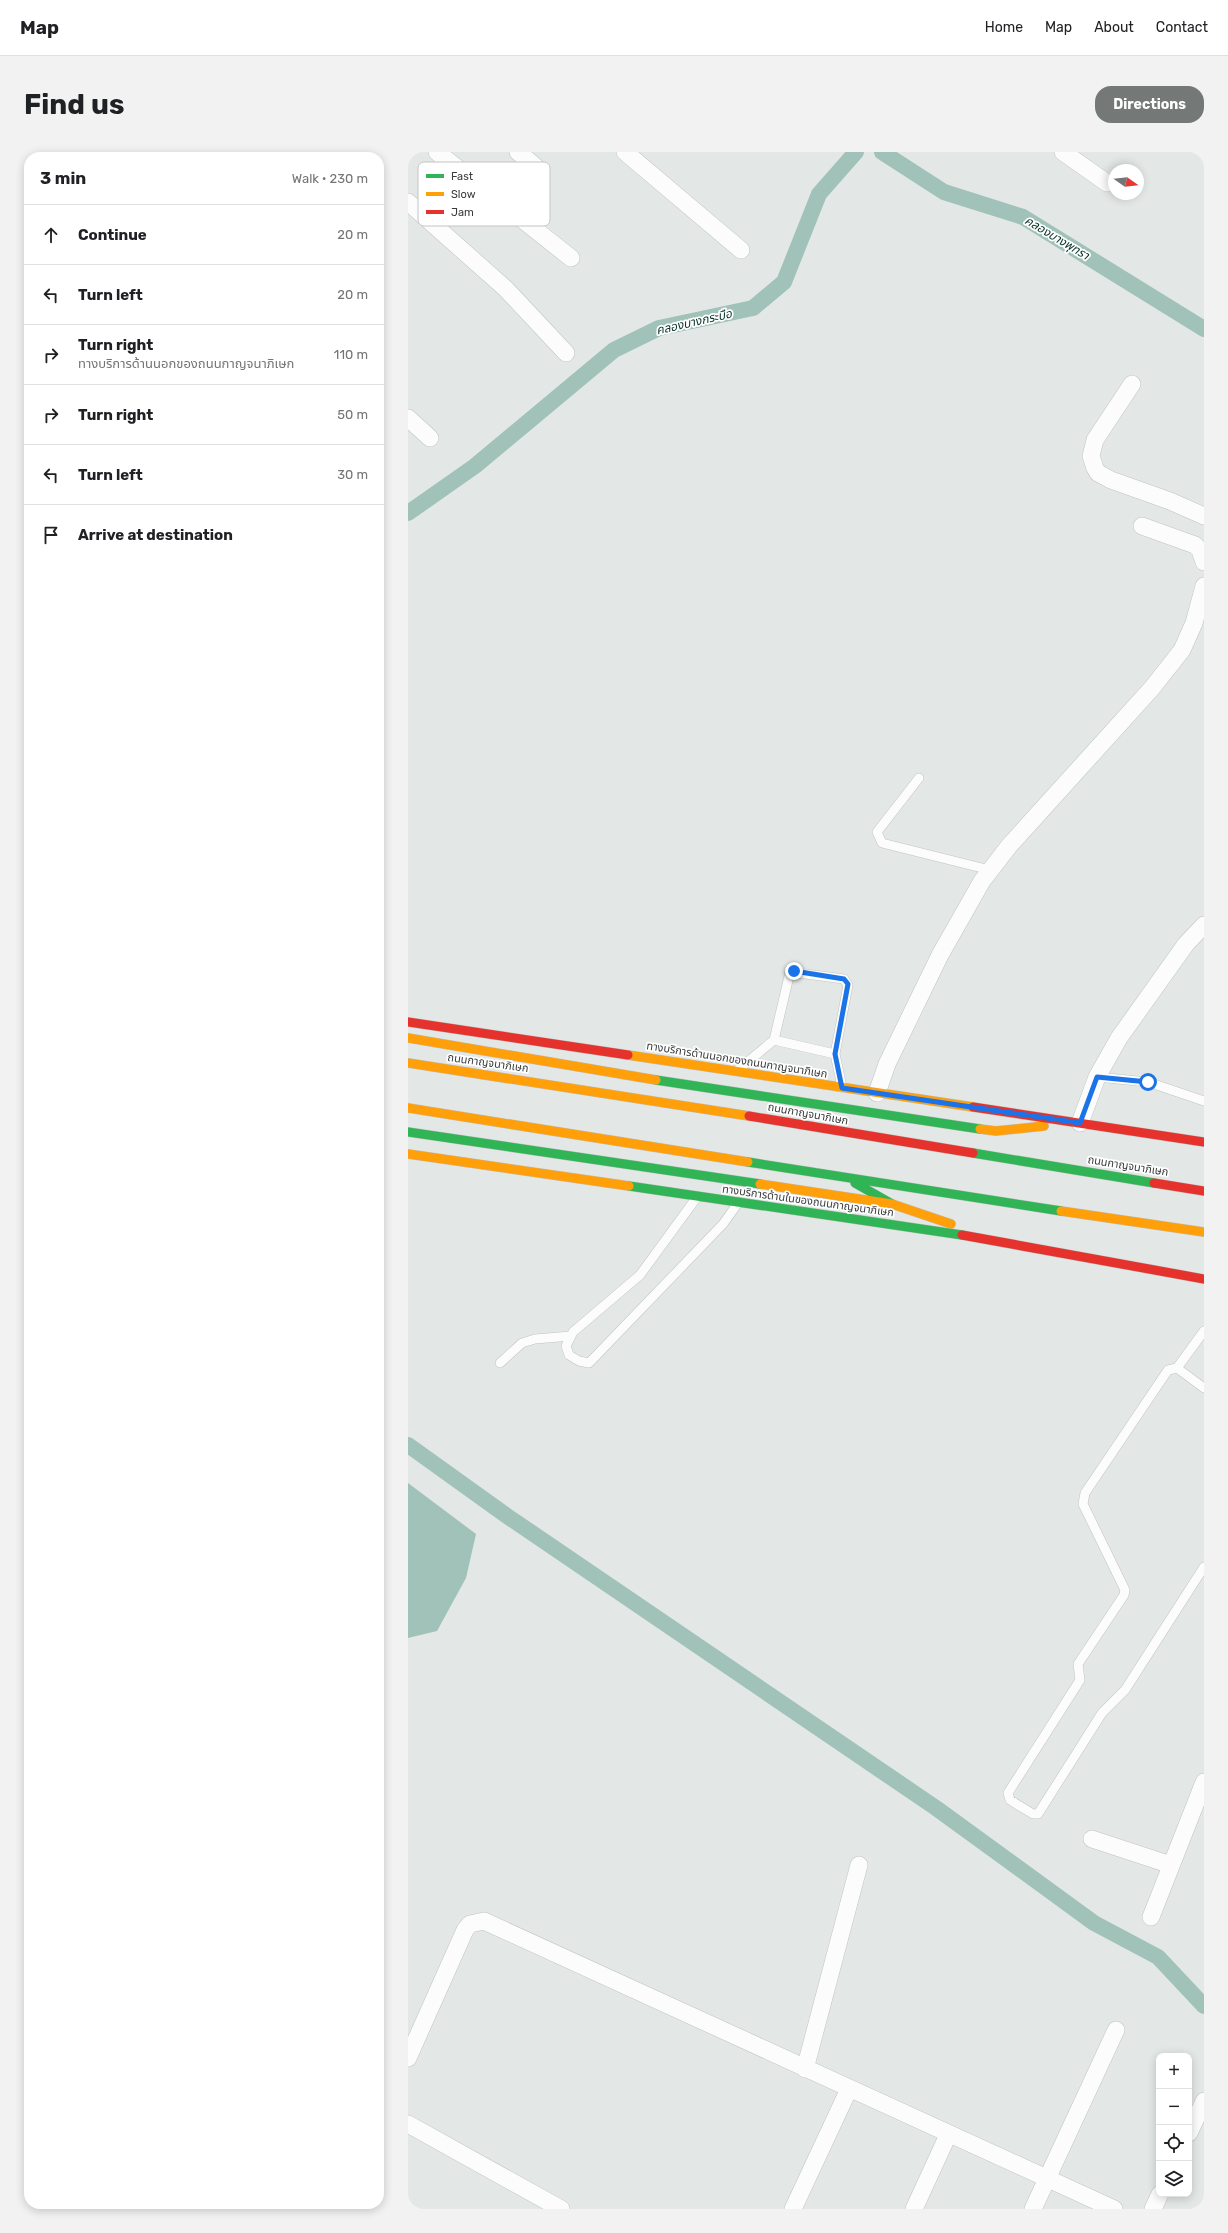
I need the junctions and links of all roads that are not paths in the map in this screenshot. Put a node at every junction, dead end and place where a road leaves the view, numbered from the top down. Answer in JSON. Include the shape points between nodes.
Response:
{"nodes":[{"id":1,"x":437,"y":152,"type":"edge"},
{"id":2,"x":518,"y":152,"type":"edge"},
{"id":3,"x":625,"y":152,"type":"edge"},
{"id":4,"x":1074,"y":155,"type":"edge"},
{"id":5,"x":450,"y":162,"type":"edge"},
{"id":6,"x":530,"y":162,"type":"edge"},
{"id":7,"x":1107,"y":183,"type":"dead end"},
{"id":8,"x":408,"y":202,"type":"edge"},
{"id":9,"x":418,"y":211,"type":"edge"},
{"id":10,"x":435,"y":226,"type":"edge"},
{"id":11,"x":531,"y":226,"type":"edge"},
{"id":12,"x":741,"y":250,"type":"dead end"},
{"id":13,"x":571,"y":258,"type":"dead end"},
{"id":14,"x":566,"y":353,"type":"dead end"},
{"id":15,"x":1132,"y":384,"type":"dead end"},
{"id":16,"x":408,"y":418,"type":"edge"},
{"id":17,"x":430,"y":438,"type":"dead end"},
{"id":18,"x":1204,"y":516,"type":"edge"},
{"id":19,"x":1142,"y":526,"type":"dead end"},
{"id":20,"x":1204,"y":562,"type":"edge"},
{"id":21,"x":1204,"y":586,"type":"edge"},
{"id":22,"x":919,"y":778,"type":"dead end"},
{"id":23,"x":990,"y":870,"type":"junction"},
{"id":24,"x":1204,"y":925,"type":"edge"},
{"id":25,"x":408,"y":1022,"type":"edge"},
{"id":26,"x":408,"y":1038,"type":"edge"},
{"id":27,"x":774,"y":1040,"type":"junction"},
{"id":28,"x":835,"y":1054,"type":"junction"},
{"id":29,"x":408,"y":1063,"type":"edge"},
{"id":30,"x":735,"y":1072,"type":"junction"},
{"id":31,"x":1097,"y":1077,"type":"junction"},
{"id":32,"x":842,"y":1088,"type":"junction"},
{"id":33,"x":877,"y":1093,"type":"junction"},
{"id":34,"x":1204,"y":1101,"type":"edge"},
{"id":35,"x":408,"y":1108,"type":"edge"},
{"id":36,"x":1076,"y":1123,"type":"junction"},
{"id":37,"x":408,"y":1132,"type":"edge"},
{"id":38,"x":1204,"y":1142,"type":"edge"},
{"id":39,"x":408,"y":1154,"type":"edge"},
{"id":40,"x":843,"y":1176,"type":"junction"},
{"id":41,"x":1203,"y":1190,"type":"edge"},
{"id":42,"x":697,"y":1197,"type":"junction"},
{"id":43,"x":738,"y":1203,"type":"junction"},
{"id":44,"x":892,"y":1204,"type":"junction"},
{"id":45,"x":1141,"y":1223,"type":"junction"},
{"id":46,"x":1204,"y":1232,"type":"edge"},
{"id":47,"x":1190,"y":1240,"type":"dead end"},
{"id":48,"x":1001,"y":1241,"type":"junction"},
{"id":49,"x":1204,"y":1279,"type":"edge"},
{"id":50,"x":1204,"y":1331,"type":"edge"},
{"id":51,"x":571,"y":1336,"type":"junction"},
{"id":52,"x":500,"y":1363,"type":"dead end"},
{"id":53,"x":1177,"y":1368,"type":"junction"},
{"id":54,"x":1204,"y":1388,"type":"edge"},
{"id":55,"x":1204,"y":1567,"type":"edge"},
{"id":56,"x":1204,"y":1782,"type":"edge"},
{"id":57,"x":1092,"y":1839,"type":"dead end"},
{"id":58,"x":859,"y":1865,"type":"dead end"},
{"id":59,"x":1171,"y":1865,"type":"junction"},
{"id":60,"x":1151,"y":1917,"type":"dead end"},
{"id":61,"x":1116,"y":2030,"type":"dead end"},
{"id":62,"x":408,"y":2058,"type":"edge"},
{"id":63,"x":805,"y":2069,"type":"junction"},
{"id":64,"x":849,"y":2089,"type":"junction"},
{"id":65,"x":1204,"y":2101,"type":"edge"},
{"id":66,"x":408,"y":2124,"type":"edge"},
{"id":67,"x":1192,"y":2127,"type":"edge"},
{"id":68,"x":948,"y":2135,"type":"junction"},
{"id":69,"x":1047,"y":2178,"type":"junction"},
{"id":70,"x":1159,"y":2197,"type":"edge"},
{"id":71,"x":561,"y":2209,"type":"edge"},
{"id":72,"x":793,"y":2209,"type":"edge"},
{"id":73,"x":914,"y":2209,"type":"edge"},
{"id":74,"x":1033,"y":2209,"type":"edge"},
{"id":75,"x":1114,"y":2209,"type":"edge"},
{"id":76,"x":1153,"y":2209,"type":"edge"}],
"edges":[{"from":1,"to":5,"type":"street"},
{"from":2,"to":6,"type":"street"},
{"from":3,"to":12,"type":"street"},
{"from":4,"to":7,"type":"street"},
{"from":8,"to":9,"type":"street"},
{"from":10,"to":14,"type":"street","via":[[506,288]]},
{"from":11,"to":13,"type":"street"},
{"from":15,"to":18,"type":"street","via":[[1096,440],[1091,450],[1092,463],[1098,473],[1111,480]]},
{"from":16,"to":17,"type":"street"},
{"from":19,"to":20,"type":"street","via":[[1195,545],[1200,550]]},
{"from":21,"to":23,"type":"street","via":[[1196,617],[1182,650],[1152,688]]},
{"from":22,"to":23,"type":"lane","via":[[877,832],[882,843]]},
{"from":23,"to":33,"type":"street","via":[[940,955],[887,1064]]},
{"from":24,"to":31,"type":"street","via":[[1186,944],[1152,990],[1119,1038]]},
{"from":25,"to":30,"type":"main road","name":"ทางบริการด้านนอกของถนนกาญจนาภิเษก"},
{"from":26,"to":36,"type":"main road","via":[[588,1070],[996,1131]]},
{"from":27,"to":28,"type":"lane"},
{"from":27,"to":28,"type":"lane","via":[[790,972],[844,979],[848,985]]},
{"from":27,"to":30,"type":"lane"},
{"from":28,"to":32,"type":"lane"},
{"from":29,"to":41,"type":"main road","name":"ถนนกาญจนาภิเษก","via":[[610,1093]]},
{"from":30,"to":32,"type":"main road","name":"ทางบริการด้านนอกของถนนกาญจนาภิเษก"},
{"from":31,"to":34,"type":"lane","via":[[1148,1082]]},
{"from":31,"to":36,"type":"street"},
{"from":32,"to":33,"type":"main road","name":"ทางบริการด้านนอกของถนนกาญจนาภิเษก"},
{"from":33,"to":36,"type":"main road","name":"ทางบริการด้านนอกของถนนกาญจนาภิเษก"},
{"from":35,"to":40,"type":"main road"},
{"from":36,"to":38,"type":"main road","name":"ทางบริการด้านนอกของถนนกาญจนาภิเษก"},
{"from":37,"to":44,"type":"main road"},
{"from":39,"to":42,"type":"main road","name":"ทางบริการด้านในของถนนกาญจนาภิเษก"},
{"from":40,"to":44,"type":"main road"},
{"from":40,"to":45,"type":"main road"},
{"from":42,"to":43,"type":"main road","name":"ทางบริการด้านในของถนนกาญจนาภิเษก"},
{"from":42,"to":51,"type":"lane","via":[[640,1275]]},
{"from":43,"to":48,"type":"main road","name":"ทางบริการด้านในของถนนกาญจนาภิเษก"},
{"from":43,"to":51,"type":"lane","via":[[723,1224],[589,1363],[569,1355],[566,1346]]},
{"from":44,"to":48,"type":"main road"},
{"from":45,"to":46,"type":"main road"},
{"from":45,"to":47,"type":"main road"},
{"from":48,"to":49,"type":"main road","name":"ทางบริการด้านในของถนนกาญจนาภิเษก"},
{"from":50,"to":53,"type":"lane"},
{"from":51,"to":52,"type":"lane","via":[[535,1339],[522,1343]]},
{"from":53,"to":54,"type":"lane"},
{"from":53,"to":55,"type":"lane","via":[[1168,1370],[1085,1493],[1083,1504],[1125,1590],[1124,1595],[1078,1664],[1080,1680],[1008,1793],[1010,1800],[1033,1814],[1038,1814],[1102,1713],[1124,1690]]},
{"from":56,"to":59,"type":"street"},
{"from":57,"to":59,"type":"street"},
{"from":58,"to":63,"type":"street"},
{"from":59,"to":60,"type":"street"},
{"from":61,"to":69,"type":"street"},
{"from":62,"to":63,"type":"street","via":[[465,1930],[470,1924],[484,1921]]},
{"from":63,"to":64,"type":"street"},
{"from":64,"to":68,"type":"street"},
{"from":64,"to":72,"type":"street"},
{"from":65,"to":67,"type":"street"},
{"from":66,"to":71,"type":"street"},
{"from":68,"to":69,"type":"street"},
{"from":68,"to":73,"type":"street"},
{"from":69,"to":74,"type":"street"},
{"from":69,"to":75,"type":"street"},
{"from":70,"to":76,"type":"street"}]}
